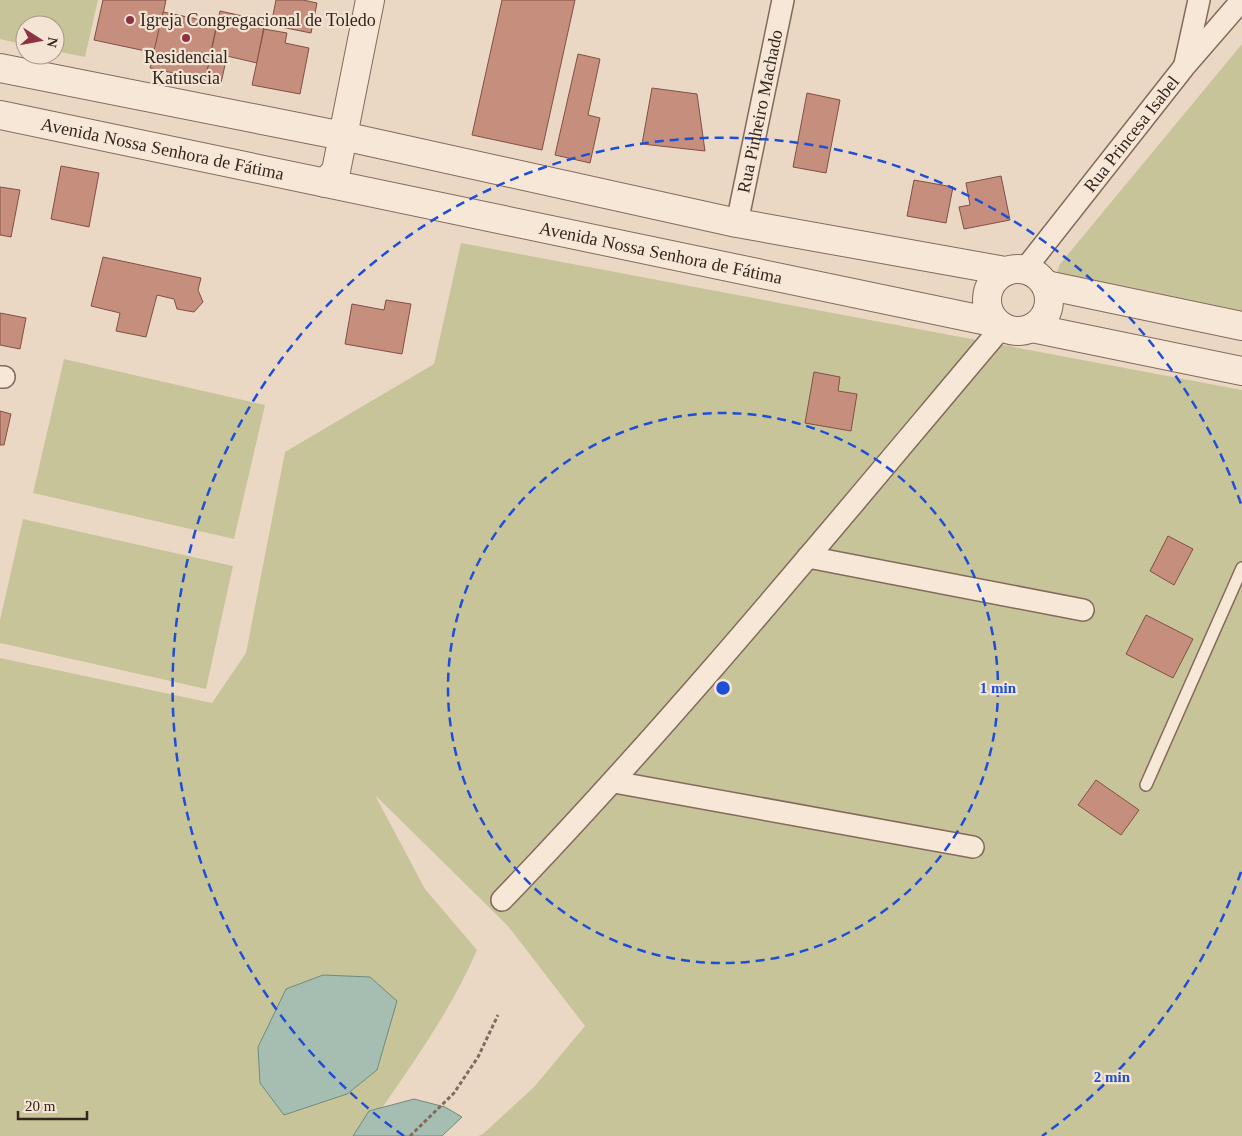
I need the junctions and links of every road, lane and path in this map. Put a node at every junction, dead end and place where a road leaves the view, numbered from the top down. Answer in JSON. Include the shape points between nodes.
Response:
{"nodes":[{"id":1,"x":352,"y":0,"type":"edge"},
{"id":2,"x":370,"y":0,"type":"edge"},
{"id":3,"x":783,"y":0,"type":"edge"},
{"id":4,"x":1199,"y":0,"type":"edge"},
{"id":5,"x":1242,"y":0,"type":"edge"},
{"id":6,"x":1184,"y":67,"type":"junction"},
{"id":7,"x":0,"y":68,"type":"edge"},
{"id":8,"x":0,"y":115,"type":"edge"},
{"id":9,"x":334,"y":134,"type":"junction"},
{"id":10,"x":325,"y":183,"type":"junction"},
{"id":11,"x":737,"y":222,"type":"junction"},
{"id":12,"x":1025,"y":275,"type":"junction"},
{"id":13,"x":999,"y":325,"type":"junction"},
{"id":14,"x":1242,"y":326,"type":"edge"},
{"id":15,"x":1032,"y":328,"type":"junction"},
{"id":16,"x":1242,"y":371,"type":"edge"},
{"id":17,"x":808,"y":557,"type":"junction"},
{"id":18,"x":1242,"y":568,"type":"edge"},
{"id":19,"x":1083,"y":610,"type":"dead end"},
{"id":20,"x":614,"y":782,"type":"junction"},
{"id":21,"x":1146,"y":785,"type":"dead end"},
{"id":22,"x":973,"y":847,"type":"dead end"},
{"id":23,"x":502,"y":900,"type":"dead end"},
{"id":24,"x":498,"y":1016,"type":"dead end"},
{"id":25,"x":410,"y":1136,"type":"edge"}],
"edges":[{"from":1,"to":9,"type":"street"},
{"from":2,"to":9,"type":"street"},
{"from":3,"to":11,"type":"street","name":"Rua Pinheiro Machado"},
{"from":4,"to":6,"type":"street"},
{"from":5,"to":6,"type":"street","name":"Rua Princesa Isabel"},
{"from":6,"to":12,"type":"street","name":"Rua Princesa Isabel"},
{"from":7,"to":9,"type":"street"},
{"from":8,"to":10,"type":"street","name":"Avenida Nossa Senhora de Fátima"},
{"from":9,"to":10,"type":"street","via":[[336,171]]},
{"from":9,"to":11,"type":"street"},
{"from":10,"to":13,"type":"street","name":"Avenida Nossa Senhora de Fátima"},
{"from":11,"to":12,"type":"street"},
{"from":12,"to":13,"type":"street","via":[[991,282],[986,299],[991,316]]},
{"from":12,"to":14,"type":"street"},
{"from":12,"to":15,"type":"street","via":[[1049,305],[1046,314]]},
{"from":13,"to":15,"type":"street","name":"Avenida Nossa Senhora de Fátima","via":[[1017,331]]},
{"from":13,"to":17,"type":"street"},
{"from":15,"to":16,"type":"street","name":"Avenida Nossa Senhora de Fátima"},
{"from":17,"to":19,"type":"street"},
{"from":17,"to":20,"type":"street"},
{"from":18,"to":21,"type":"lane"},
{"from":20,"to":22,"type":"street"},
{"from":20,"to":23,"type":"street"},
{"from":24,"to":25,"type":"path","via":[[478,1057],[454,1093]]}]}
